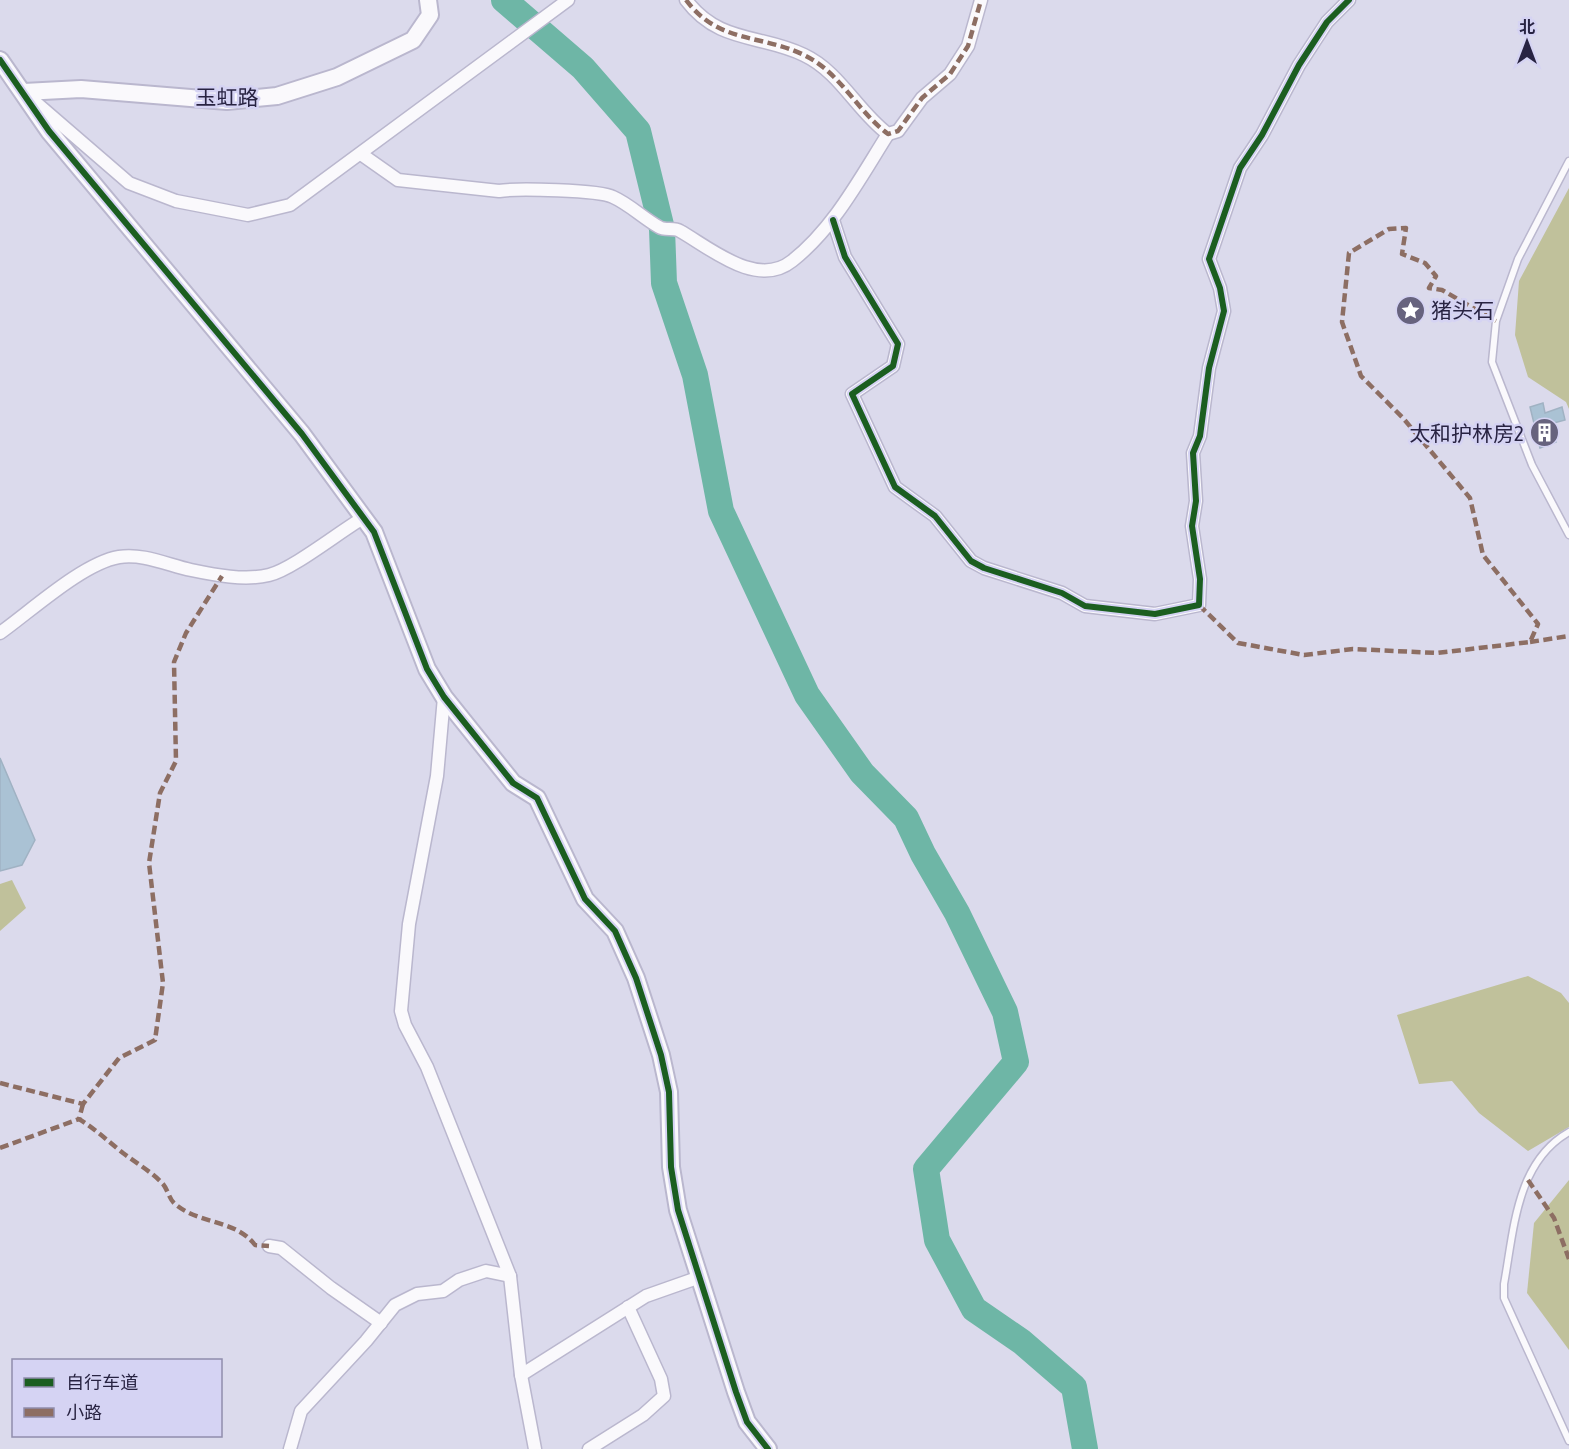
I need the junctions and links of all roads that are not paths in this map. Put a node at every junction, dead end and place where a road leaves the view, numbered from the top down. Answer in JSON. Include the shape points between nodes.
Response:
{"nodes":[{"id":1,"x":428,"y":0,"type":"edge"},
{"id":2,"x":568,"y":0,"type":"edge"},
{"id":3,"x":686,"y":0,"type":"edge"},
{"id":4,"x":981,"y":0,"type":"edge"},
{"id":5,"x":1350,"y":0,"type":"edge"},
{"id":6,"x":0,"y":60,"type":"edge"},
{"id":7,"x":24,"y":92,"type":"junction"},
{"id":8,"x":888,"y":134,"type":"junction"},
{"id":9,"x":361,"y":154,"type":"junction"},
{"id":10,"x":1569,"y":161,"type":"edge"},
{"id":11,"x":833,"y":220,"type":"junction"},
{"id":12,"x":363,"y":518,"type":"junction"},
{"id":13,"x":1569,"y":535,"type":"edge"},
{"id":14,"x":0,"y":633,"type":"edge"},
{"id":15,"x":444,"y":697,"type":"junction"},
{"id":16,"x":1569,"y":1132,"type":"edge"},
{"id":17,"x":269,"y":1246,"type":"dead end"},
{"id":18,"x":510,"y":1276,"type":"junction"},
{"id":19,"x":700,"y":1277,"type":"junction"},
{"id":20,"x":628,"y":1307,"type":"junction"},
{"id":21,"x":381,"y":1323,"type":"junction"},
{"id":22,"x":521,"y":1375,"type":"junction"},
{"id":23,"x":1569,"y":1441,"type":"edge"},
{"id":24,"x":290,"y":1449,"type":"edge"},
{"id":25,"x":535,"y":1449,"type":"edge"},
{"id":26,"x":589,"y":1449,"type":"edge"},
{"id":27,"x":768,"y":1449,"type":"edge"}],
"edges":[{"from":1,"to":7,"type":"street","name":"玉虹路","via":[[430,15],[413,40],[338,77],[277,96],[227,101],[81,88]]},
{"from":2,"to":9,"type":"street"},
{"from":3,"to":8,"type":"street","via":[[703,19],[723,32],[782,45],[824,67],[874,124]]},
{"from":4,"to":8,"type":"street","via":[[969,46],[950,74],[922,98],[898,131]]},
{"from":5,"to":11,"type":"street","via":[[1327,22],[1304,57],[1240,168],[1209,259],[1224,310],[1209,368],[1200,436],[1193,453],[1196,501],[1192,526],[1200,579],[1199,605],[1155,614],[1085,606],[1053,589],[984,568],[971,561],[935,516],[895,487],[852,394],[893,366],[898,344],[845,257]]},
{"from":6,"to":7,"type":"street"},
{"from":7,"to":9,"type":"street","via":[[129,183],[176,201],[248,215],[290,205]]},
{"from":7,"to":12,"type":"street","via":[[49,131],[302,434]]},
{"from":8,"to":11,"type":"street"},
{"from":9,"to":11,"type":"street","via":[[398,180],[612,196],[662,229],[678,229],[701,246],[757,271],[791,262]]},
{"from":10,"to":13,"type":"lane","via":[[1518,259],[1496,321],[1492,363],[1532,465]]},
{"from":12,"to":14,"type":"street","via":[[270,575],[247,578],[121,556],[76,578]]},
{"from":12,"to":15,"type":"street","via":[[374,532],[427,669]]},
{"from":15,"to":18,"type":"street","via":[[437,777],[409,924],[401,1011],[428,1067]]},
{"from":15,"to":19,"type":"street","via":[[513,783],[537,798],[585,899],[615,931],[632,969],[661,1055],[669,1092],[674,1189]]},
{"from":16,"to":23,"type":"lane","via":[[1552,1142],[1536,1161],[1521,1196],[1504,1284],[1504,1298]]},
{"from":17,"to":21,"type":"street","via":[[281,1248]]},
{"from":18,"to":21,"type":"street","via":[[486,1271],[459,1280],[443,1291],[417,1294],[395,1305]]},
{"from":18,"to":22,"type":"street"},
{"from":19,"to":20,"type":"street","via":[[646,1296]]},
{"from":19,"to":27,"type":"street","via":[[747,1422]]},
{"from":20,"to":22,"type":"street"},
{"from":20,"to":26,"type":"street","via":[[661,1379],[664,1396],[643,1415]]},
{"from":21,"to":24,"type":"street","via":[[301,1411]]},
{"from":22,"to":25,"type":"street"}]}
